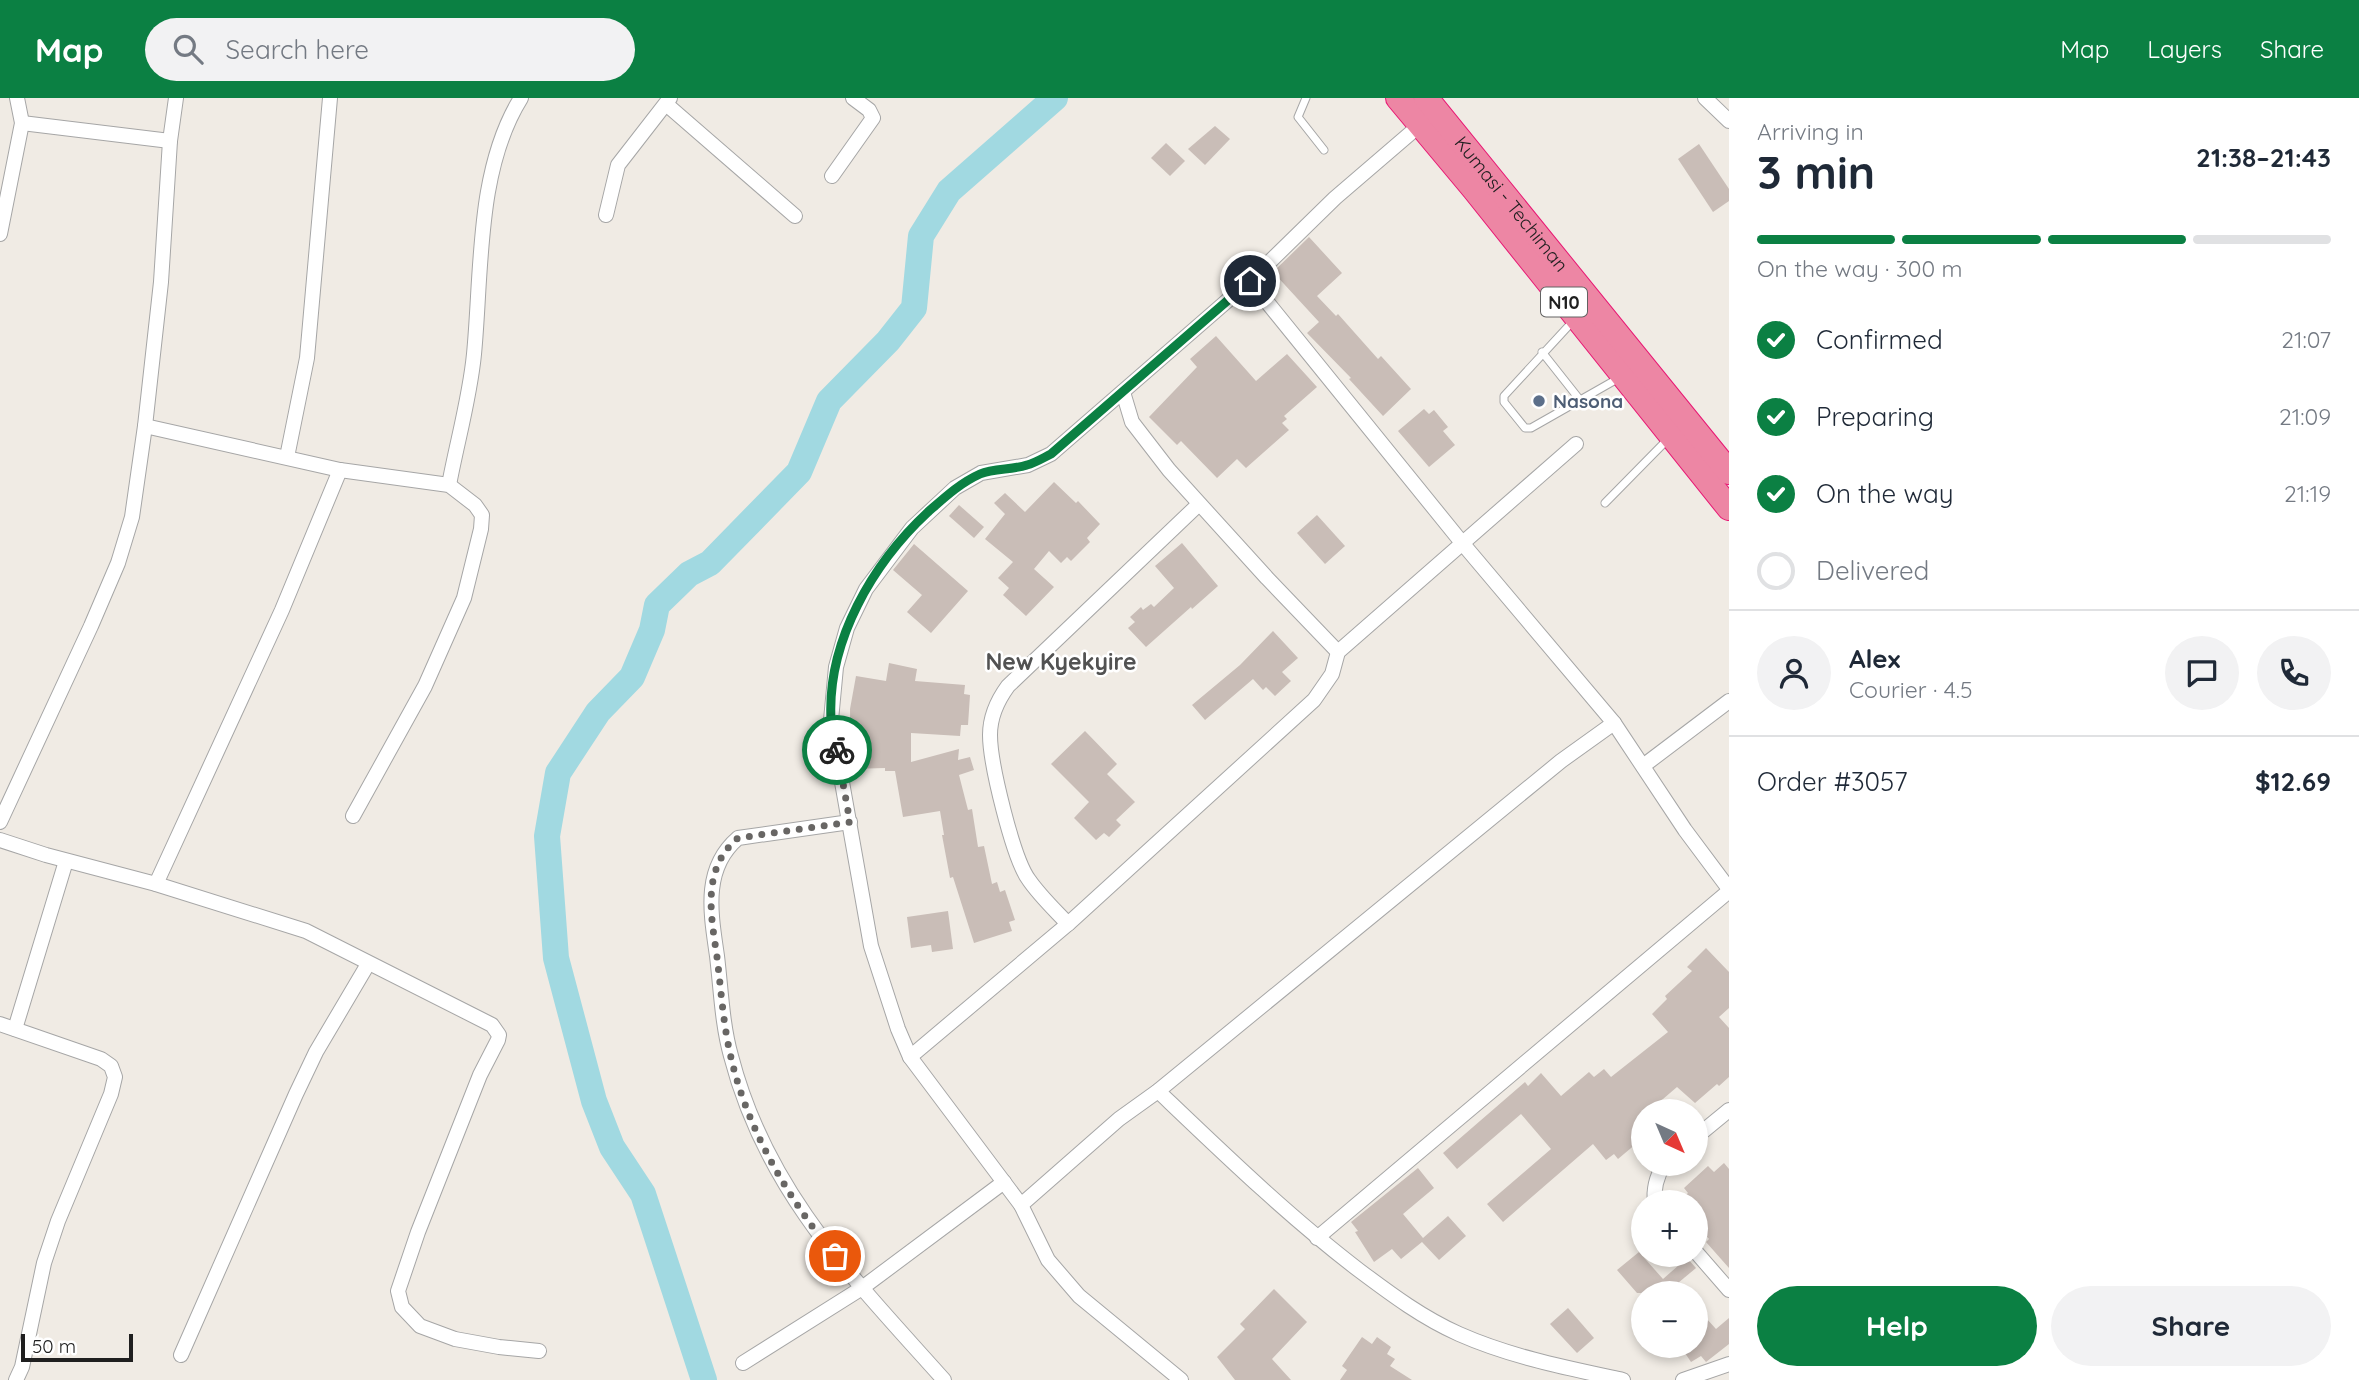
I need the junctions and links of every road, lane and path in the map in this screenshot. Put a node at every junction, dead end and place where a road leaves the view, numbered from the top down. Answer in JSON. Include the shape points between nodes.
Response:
{"nodes":[{"id":1,"x":176,"y":98,"type":"edge"},
{"id":2,"x":330,"y":98,"type":"edge"},
{"id":3,"x":521,"y":98,"type":"edge"},
{"id":4,"x":853,"y":98,"type":"edge"},
{"id":5,"x":1306,"y":98,"type":"edge"},
{"id":6,"x":1398,"y":98,"type":"edge"},
{"id":7,"x":1426,"y":98,"type":"edge"},
{"id":8,"x":1706,"y":98,"type":"edge"},
{"id":9,"x":14,"y":99,"type":"edge"},
{"id":10,"x":668,"y":101,"type":"edge"},
{"id":11,"x":1729,"y":121,"type":"edge"},
{"id":12,"x":22,"y":123,"type":"junction"},
{"id":13,"x":1420,"y":125,"type":"junction"},
{"id":14,"x":170,"y":141,"type":"junction"},
{"id":15,"x":1324,"y":150,"type":"dead end"},
{"id":16,"x":832,"y":176,"type":"dead end"},
{"id":17,"x":606,"y":215,"type":"dead end"},
{"id":18,"x":795,"y":216,"type":"dead end"},
{"id":19,"x":0,"y":234,"type":"edge"},
{"id":20,"x":1250,"y":281,"type":"junction"},
{"id":21,"x":1576,"y":317,"type":"junction"},
{"id":22,"x":1542,"y":352,"type":"junction"},
{"id":23,"x":1623,"y":376,"type":"junction"},
{"id":24,"x":1123,"y":392,"type":"junction"},
{"id":25,"x":1580,"y":400,"type":"junction"},
{"id":26,"x":145,"y":426,"type":"junction"},
{"id":27,"x":1671,"y":436,"type":"junction"},
{"id":28,"x":1576,"y":444,"type":"dead end"},
{"id":29,"x":287,"y":457,"type":"junction"},
{"id":30,"x":340,"y":470,"type":"junction"},
{"id":31,"x":1729,"y":472,"type":"edge"},
{"id":32,"x":449,"y":485,"type":"junction"},
{"id":33,"x":1605,"y":503,"type":"dead end"},
{"id":34,"x":1199,"y":504,"type":"junction"},
{"id":35,"x":1729,"y":508,"type":"edge"},
{"id":36,"x":1463,"y":544,"type":"junction"},
{"id":37,"x":1338,"y":652,"type":"junction"},
{"id":38,"x":1729,"y":701,"type":"edge"},
{"id":39,"x":1614,"y":723,"type":"junction"},
{"id":40,"x":1643,"y":765,"type":"junction"},
{"id":41,"x":353,"y":816,"type":"dead end"},
{"id":42,"x":0,"y":822,"type":"edge"},
{"id":43,"x":850,"y":822,"type":"junction"},
{"id":44,"x":0,"y":841,"type":"edge"},
{"id":45,"x":66,"y":861,"type":"junction"},
{"id":46,"x":156,"y":884,"type":"junction"},
{"id":47,"x":1729,"y":890,"type":"edge"},
{"id":48,"x":1068,"y":925,"type":"junction"},
{"id":49,"x":368,"y":964,"type":"junction"},
{"id":50,"x":0,"y":1024,"type":"edge"},
{"id":51,"x":15,"y":1029,"type":"junction"},
{"id":52,"x":910,"y":1057,"type":"junction"},
{"id":53,"x":1157,"y":1091,"type":"junction"},
{"id":54,"x":1729,"y":1110,"type":"edge"},
{"id":55,"x":1708,"y":1127,"type":"edge"},
{"id":56,"x":1004,"y":1182,"type":"junction"},
{"id":57,"x":1021,"y":1205,"type":"junction"},
{"id":58,"x":1317,"y":1238,"type":"junction"},
{"id":59,"x":1708,"y":1266,"type":"edge"},
{"id":60,"x":862,"y":1288,"type":"junction"},
{"id":61,"x":1729,"y":1290,"type":"edge"},
{"id":62,"x":539,"y":1351,"type":"dead end"},
{"id":63,"x":181,"y":1355,"type":"dead end"},
{"id":64,"x":743,"y":1363,"type":"dead end"},
{"id":65,"x":1729,"y":1364,"type":"edge"},
{"id":66,"x":1177,"y":1379,"type":"edge"},
{"id":67,"x":16,"y":1380,"type":"edge"},
{"id":68,"x":944,"y":1380,"type":"edge"},
{"id":69,"x":1622,"y":1380,"type":"edge"},
{"id":70,"x":1683,"y":1380,"type":"edge"}],
"edges":[{"from":1,"to":14,"type":"street"},
{"from":2,"to":29,"type":"street","via":[[307,358]]},
{"from":3,"to":32,"type":"street","via":[[502,138],[489,187],[474,356]]},
{"from":4,"to":16,"type":"street","via":[[873,118]]},
{"from":5,"to":15,"type":"lane","via":[[1298,117]]},
{"from":6,"to":13,"type":"highway","number":"N10"},
{"from":7,"to":31,"type":"highway","name":"Kumasi - Techiman","number":"N10"},
{"from":8,"to":11,"type":"street"},
{"from":9,"to":12,"type":"street"},
{"from":10,"to":17,"type":"street","via":[[618,165]]},
{"from":10,"to":18,"type":"street"},
{"from":12,"to":14,"type":"street"},
{"from":12,"to":19,"type":"street"},
{"from":13,"to":20,"type":"street","via":[[1335,198]]},
{"from":13,"to":21,"type":"highway","number":"N10"},
{"from":14,"to":26,"type":"street"},
{"from":20,"to":24,"type":"street"},
{"from":20,"to":36,"type":"street"},
{"from":21,"to":22,"type":"lane"},
{"from":21,"to":23,"type":"highway","number":"N10"},
{"from":22,"to":25,"type":"lane"},
{"from":22,"to":25,"type":"lane","via":[[1504,396],[1525,428]]},
{"from":23,"to":25,"type":"lane"},
{"from":23,"to":27,"type":"highway","number":"N10"},
{"from":24,"to":34,"type":"street","via":[[1132,422]]},
{"from":24,"to":43,"type":"street","via":[[1051,454],[1028,465],[981,473],[955,488],[912,528],[866,589],[847,628],[832,692],[831,720]]},
{"from":26,"to":29,"type":"street"},
{"from":26,"to":42,"type":"street","via":[[132,517],[118,563]]},
{"from":27,"to":33,"type":"lane"},
{"from":27,"to":35,"type":"highway","number":"N10"},
{"from":28,"to":36,"type":"street"},
{"from":29,"to":30,"type":"street"},
{"from":30,"to":32,"type":"street"},
{"from":30,"to":46,"type":"street","via":[[282,610]]},
{"from":32,"to":41,"type":"street","via":[[481,515],[464,598],[425,686]]},
{"from":34,"to":37,"type":"street"},
{"from":34,"to":48,"type":"street","via":[[1008,686],[994,709],[990,737],[1019,864]]},
{"from":36,"to":37,"type":"street"},
{"from":36,"to":39,"type":"street"},
{"from":37,"to":48,"type":"street","via":[[1332,674],[1314,699]]},
{"from":38,"to":40,"type":"street"},
{"from":39,"to":40,"type":"street"},
{"from":39,"to":53,"type":"street","via":[[1561,761]]},
{"from":40,"to":47,"type":"street"},
{"from":43,"to":52,"type":"street","via":[[871,946]]},
{"from":43,"to":60,"type":"street","via":[[738,838],[719,862],[709,901],[730,1054],[748,1109],[794,1201]]},
{"from":44,"to":45,"type":"street"},
{"from":45,"to":46,"type":"street"},
{"from":45,"to":51,"type":"street"},
{"from":46,"to":49,"type":"street","via":[[306,931]]},
{"from":47,"to":58,"type":"street"},
{"from":48,"to":52,"type":"street"},
{"from":49,"to":62,"type":"street","via":[[483,1020],[499,1035],[418,1232],[398,1291],[402,1307],[420,1326],[455,1339]]},
{"from":49,"to":63,"type":"street","via":[[301,1083]]},
{"from":50,"to":51,"type":"street"},
{"from":51,"to":67,"type":"street","via":[[101,1059],[111,1066],[115,1077],[44,1263]]},
{"from":52,"to":56,"type":"street"},
{"from":53,"to":57,"type":"street"},
{"from":53,"to":58,"type":"street"},
{"from":54,"to":55,"type":"street"},
{"from":56,"to":57,"type":"street"},
{"from":56,"to":60,"type":"street"},
{"from":57,"to":66,"type":"street","via":[[1048,1259],[1079,1296]]},
{"from":58,"to":69,"type":"street","via":[[1405,1305],[1456,1333],[1552,1365]]},
{"from":59,"to":61,"type":"street"},
{"from":60,"to":64,"type":"street"},
{"from":60,"to":68,"type":"street"},
{"from":65,"to":70,"type":"street"}]}
